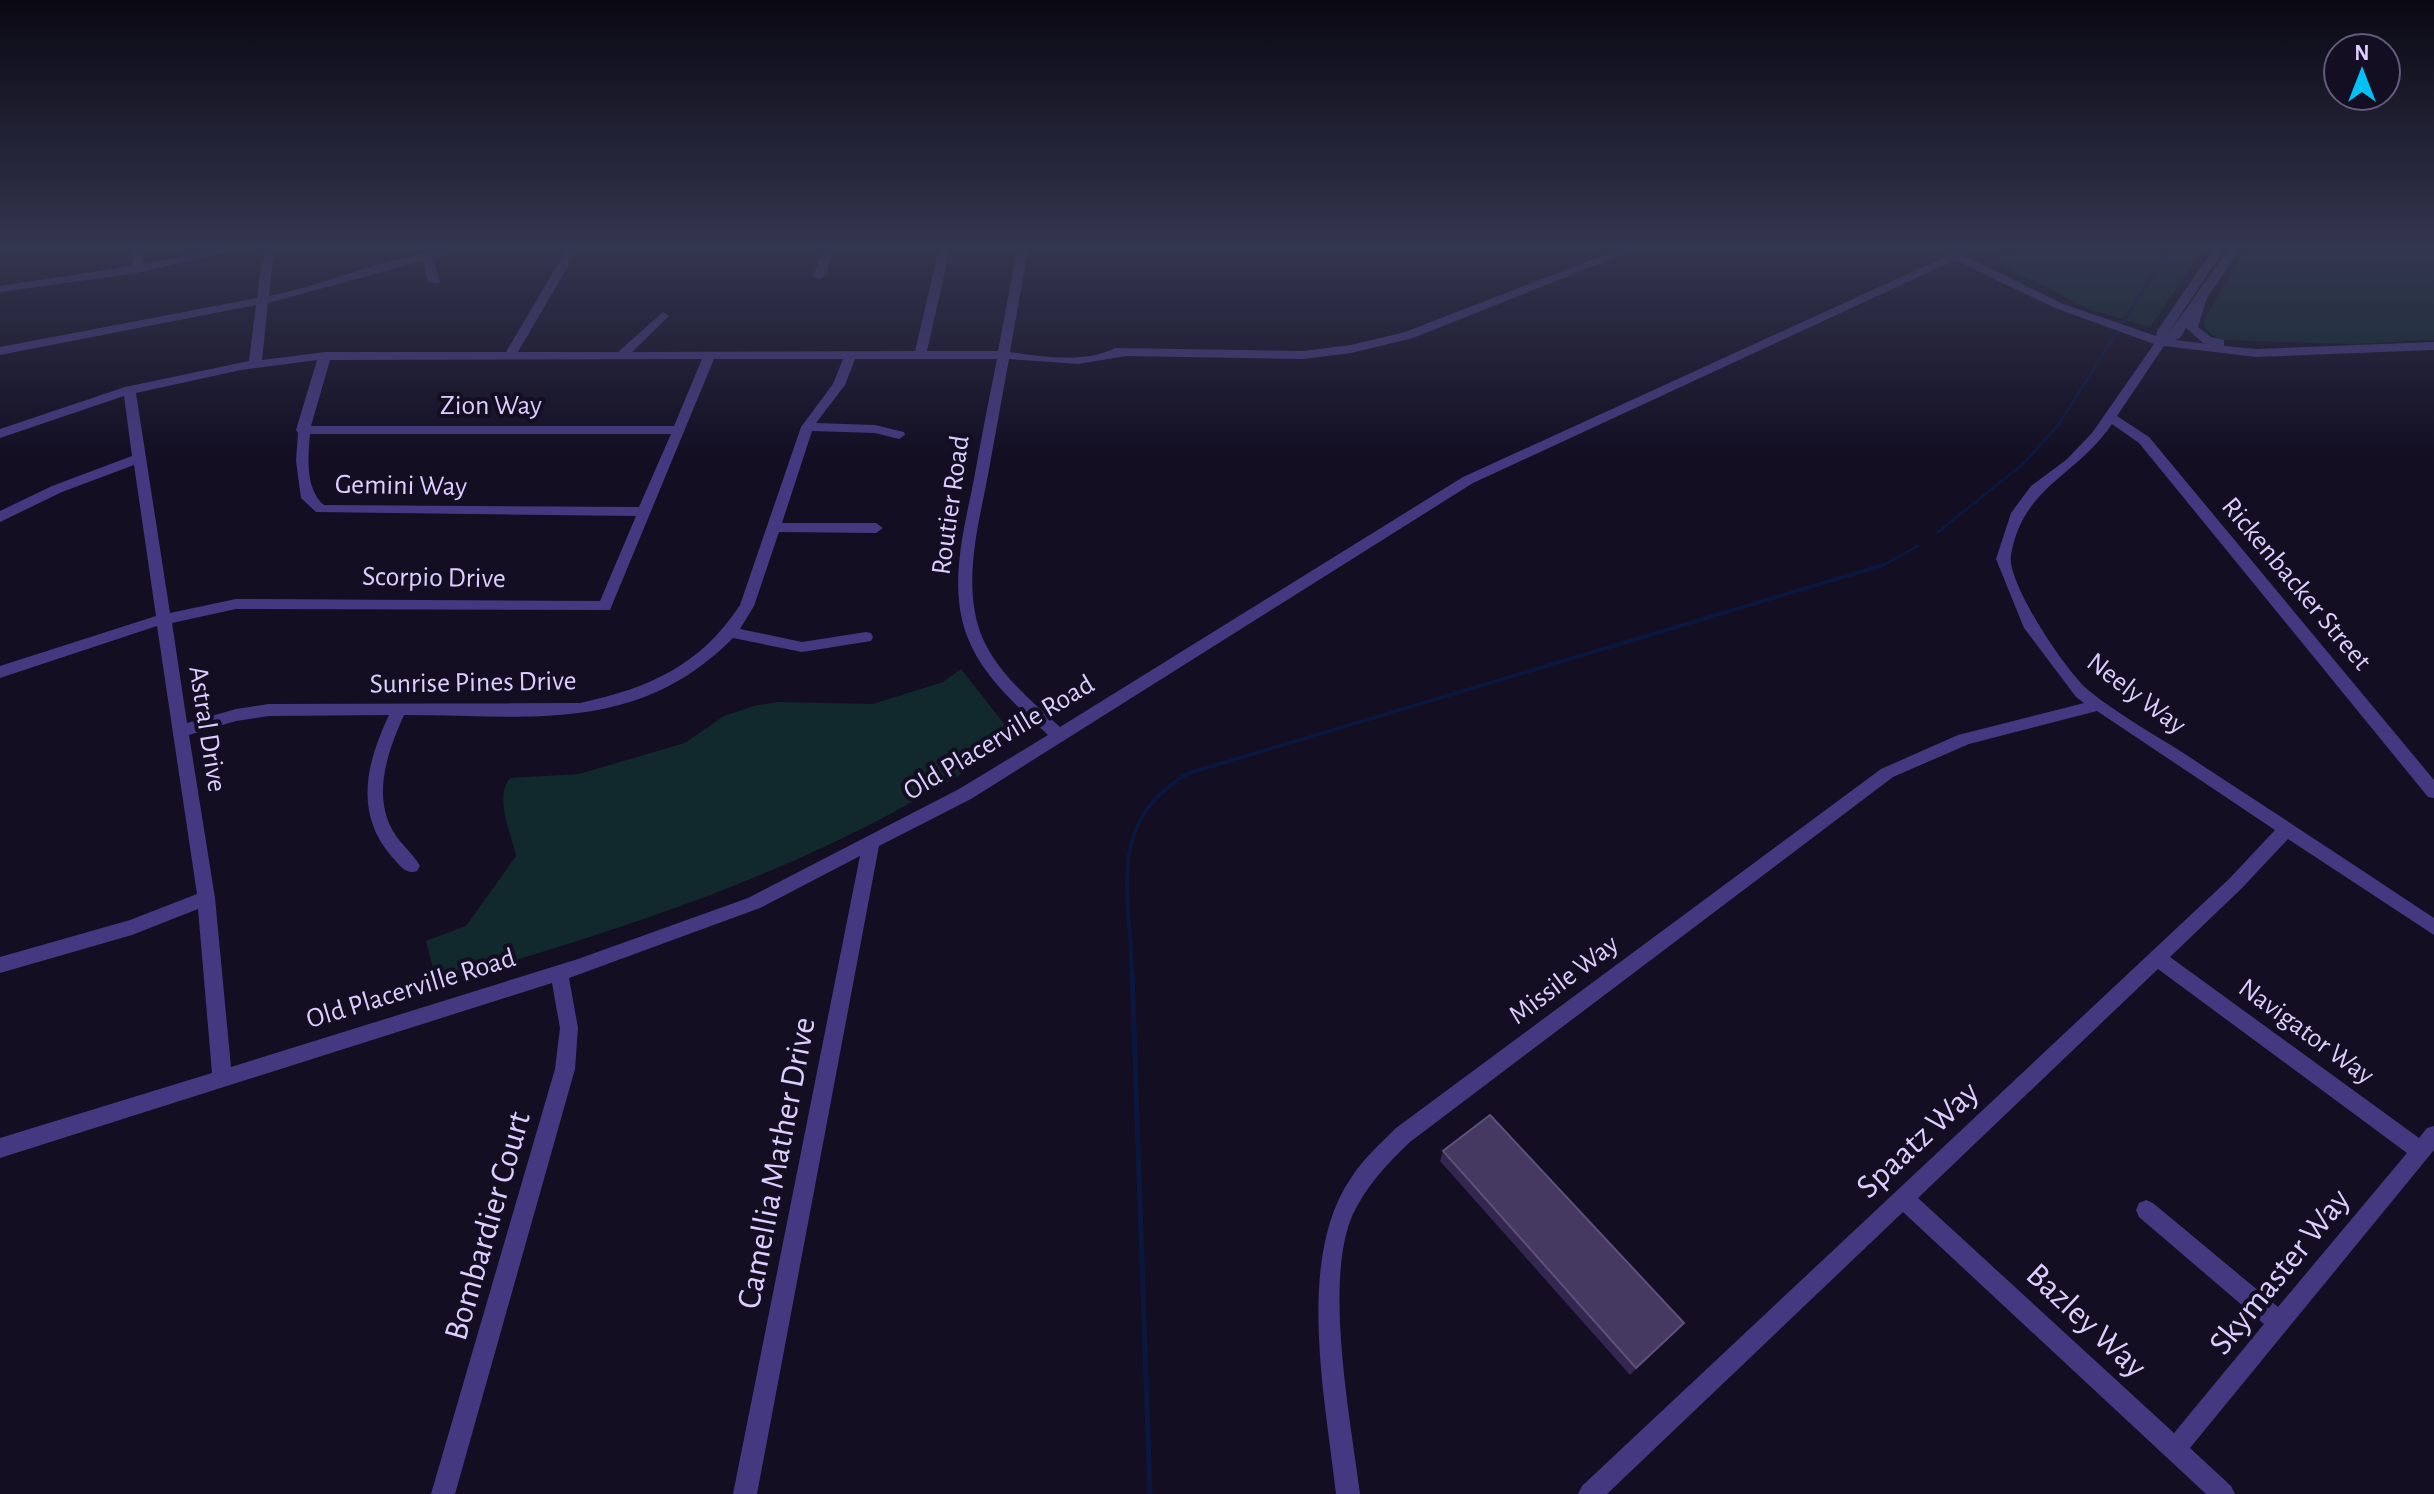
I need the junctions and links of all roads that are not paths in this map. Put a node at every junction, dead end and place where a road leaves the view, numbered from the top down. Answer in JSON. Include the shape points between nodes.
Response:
{"nodes":[{"id":1,"x":170,"y":319,"type":"edge"},
{"id":2,"x":261,"y":319,"type":"edge"},
{"id":3,"x":532,"y":319,"type":"edge"},
{"id":4,"x":660,"y":319,"type":"edge"},
{"id":5,"x":929,"y":319,"type":"edge"},
{"id":6,"x":1009,"y":319,"type":"edge"},
{"id":7,"x":1444,"y":319,"type":"edge"},
{"id":8,"x":1815,"y":319,"type":"edge"},
{"id":9,"x":2095,"y":319,"type":"edge"},
{"id":10,"x":2171,"y":319,"type":"edge"},
{"id":11,"x":2187,"y":319,"type":"edge"},
{"id":12,"x":2193,"y":319,"type":"edge"},
{"id":13,"x":2161,"y":342,"type":"junction"},
{"id":14,"x":2434,"y":346,"type":"edge"},
{"id":15,"x":2326,"y":350,"type":"junction"},
{"id":16,"x":0,"y":351,"type":"edge"},
{"id":17,"x":511,"y":354,"type":"junction"},
{"id":18,"x":622,"y":355,"type":"junction"},
{"id":19,"x":710,"y":355,"type":"junction"},
{"id":20,"x":850,"y":355,"type":"junction"},
{"id":21,"x":920,"y":355,"type":"junction"},
{"id":22,"x":1002,"y":355,"type":"junction"},
{"id":23,"x":325,"y":356,"type":"junction"},
{"id":24,"x":255,"y":363,"type":"junction"},
{"id":25,"x":129,"y":390,"type":"junction"},
{"id":26,"x":2111,"y":417,"type":"junction"},
{"id":27,"x":807,"y":427,"type":"junction"},
{"id":28,"x":302,"y":430,"type":"junction"},
{"id":29,"x":679,"y":430,"type":"junction"},
{"id":30,"x":0,"y":434,"type":"edge"},
{"id":31,"x":899,"y":435,"type":"dead end"},
{"id":32,"x":139,"y":458,"type":"junction"},
{"id":33,"x":645,"y":512,"type":"junction"},
{"id":34,"x":0,"y":517,"type":"edge"},
{"id":35,"x":774,"y":527,"type":"junction"},
{"id":36,"x":876,"y":528,"type":"dead end"},
{"id":37,"x":164,"y":619,"type":"junction"},
{"id":38,"x":730,"y":632,"type":"junction"},
{"id":39,"x":866,"y":637,"type":"dead end"},
{"id":40,"x":0,"y":672,"type":"edge"},
{"id":41,"x":2099,"y":705,"type":"junction"},
{"id":42,"x":399,"y":710,"type":"junction"},
{"id":43,"x":181,"y":731,"type":"junction"},
{"id":44,"x":1059,"y":736,"type":"junction"},
{"id":45,"x":2434,"y":792,"type":"edge"},
{"id":46,"x":2286,"y":830,"type":"junction"},
{"id":47,"x":871,"y":844,"type":"junction"},
{"id":48,"x":411,"y":866,"type":"dead end"},
{"id":49,"x":206,"y":898,"type":"junction"},
{"id":50,"x":2434,"y":927,"type":"edge"},
{"id":51,"x":2157,"y":958,"type":"junction"},
{"id":52,"x":0,"y":965,"type":"edge"},
{"id":53,"x":559,"y":973,"type":"junction"},
{"id":54,"x":222,"y":1078,"type":"junction"},
{"id":55,"x":2427,"y":1143,"type":"edge"},
{"id":56,"x":0,"y":1148,"type":"edge"},
{"id":57,"x":1903,"y":1198,"type":"junction"},
{"id":58,"x":2146,"y":1210,"type":"dead end"},
{"id":59,"x":2279,"y":1322,"type":"junction"},
{"id":60,"x":2175,"y":1449,"type":"junction"},
{"id":61,"x":443,"y":1494,"type":"edge"},
{"id":62,"x":745,"y":1494,"type":"edge"},
{"id":63,"x":1348,"y":1494,"type":"edge"},
{"id":64,"x":1590,"y":1494,"type":"edge"},
{"id":65,"x":2223,"y":1494,"type":"edge"}],
"edges":[{"from":1,"to":16,"type":"street"},
{"from":2,"to":24,"type":"street"},
{"from":3,"to":17,"type":"street"},
{"from":4,"to":18,"type":"street"},
{"from":5,"to":21,"type":"street"},
{"from":6,"to":22,"type":"street","name":"Routier Road"},
{"from":7,"to":22,"type":"street","via":[[1374,345],[1303,355]]},
{"from":8,"to":44,"type":"street","name":"Old Placerville Road","via":[[1468,480]]},
{"from":9,"to":13,"type":"street"},
{"from":10,"to":13,"type":"street"},
{"from":11,"to":13,"type":"street","via":[[2176,335]]},
{"from":12,"to":15,"type":"street","via":[[2198,335],[2207,340]]},
{"from":13,"to":15,"type":"street","via":[[2245,353]]},
{"from":13,"to":26,"type":"street","name":"Neely Way"},
{"from":14,"to":15,"type":"street"},
{"from":17,"to":18,"type":"street"},
{"from":17,"to":23,"type":"street"},
{"from":18,"to":19,"type":"street"},
{"from":19,"to":20,"type":"street"},
{"from":19,"to":29,"type":"street","name":"Scorpio Drive"},
{"from":20,"to":21,"type":"street"},
{"from":20,"to":27,"type":"street","name":"Sunrise Pines Drive","via":[[839,385]]},
{"from":21,"to":22,"type":"street"},
{"from":22,"to":44,"type":"street","name":"Routier Road","via":[[967,551],[966,602],[987,666]]},
{"from":23,"to":24,"type":"street"},
{"from":23,"to":28,"type":"street","name":"Gemini Way"},
{"from":24,"to":25,"type":"street"},
{"from":25,"to":30,"type":"street"},
{"from":25,"to":32,"type":"street","name":"Astral Drive"},
{"from":26,"to":41,"type":"street","name":"Neely Way","via":[[2071,463],[2036,489],[2016,516],[2003,559],[2031,628],[2081,693]]},
{"from":26,"to":45,"type":"street","name":"Rickenbacker Street","via":[[2144,440]]},
{"from":27,"to":31,"type":"street"},
{"from":27,"to":35,"type":"street","name":"Sunrise Pines Drive"},
{"from":28,"to":29,"type":"street","name":"Zion Way"},
{"from":28,"to":33,"type":"street","name":"Gemini Way","via":[[302,477],[308,498],[321,509]]},
{"from":29,"to":33,"type":"street","name":"Scorpio Drive"},
{"from":32,"to":34,"type":"street"},
{"from":32,"to":37,"type":"street","name":"Astral Drive"},
{"from":33,"to":37,"type":"street","name":"Scorpio Drive","via":[[605,606],[252,603]]},
{"from":35,"to":36,"type":"street"},
{"from":35,"to":38,"type":"street","name":"Sunrise Pines Drive","via":[[747,606]]},
{"from":37,"to":40,"type":"street","name":"Scorpio Drive"},
{"from":37,"to":43,"type":"street","name":"Astral Drive"},
{"from":38,"to":39,"type":"street","via":[[802,647]]},
{"from":38,"to":42,"type":"street","name":"Sunrise Pines Drive","via":[[680,675],[610,703],[550,711]]},
{"from":41,"to":46,"type":"street","name":"Neely Way"},
{"from":41,"to":63,"type":"street","name":"Missile Way","via":[[1972,735],[1887,773],[1403,1135],[1368,1169],[1339,1218],[1327,1278]]},
{"from":42,"to":43,"type":"street","name":"Sunrise Pines Drive","via":[[269,710]]},
{"from":42,"to":48,"type":"street","via":[[379,750],[373,782],[385,833]]},
{"from":43,"to":49,"type":"street","name":"Astral Drive"},
{"from":44,"to":47,"type":"street","name":"Old Placerville Road"},
{"from":46,"to":50,"type":"street","name":"Neely Way"},
{"from":46,"to":51,"type":"street","name":"Spaatz Way"},
{"from":47,"to":53,"type":"street","name":"Old Placerville Road","via":[[754,903]]},
{"from":47,"to":62,"type":"street","name":"Camellia Mather Drive"},
{"from":49,"to":52,"type":"street","via":[[132,927]]},
{"from":49,"to":54,"type":"street","name":"Astral Drive"},
{"from":51,"to":55,"type":"street","name":"Navigator Way"},
{"from":51,"to":57,"type":"street","name":"Spaatz Way"},
{"from":53,"to":54,"type":"street","name":"Old Placerville Road"},
{"from":53,"to":61,"type":"street","name":"Bombardier Court","via":[[569,1028],[565,1069]]},
{"from":54,"to":56,"type":"street","name":"Old Placerville Road"},
{"from":55,"to":59,"type":"street","name":"Skymaster Way"},
{"from":57,"to":60,"type":"street","name":"Bazley Way"},
{"from":57,"to":64,"type":"street","name":"Spaatz Way"},
{"from":58,"to":59,"type":"street"},
{"from":59,"to":60,"type":"street","name":"Skymaster Way"},
{"from":60,"to":65,"type":"street","name":"Bazley Way"}]}
